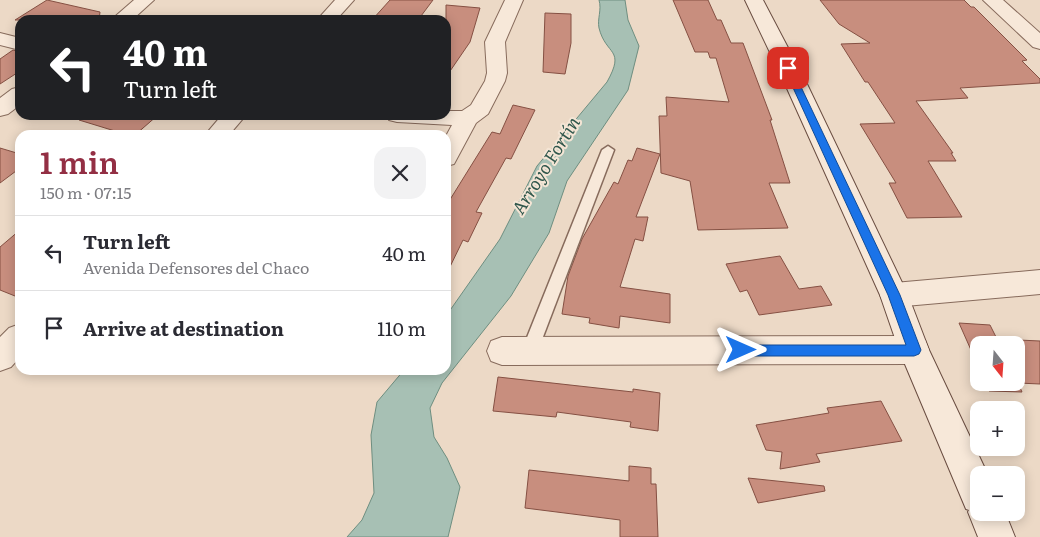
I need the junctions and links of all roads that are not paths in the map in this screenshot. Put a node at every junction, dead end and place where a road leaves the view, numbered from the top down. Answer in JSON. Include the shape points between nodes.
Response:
{"nodes":[{"id":1,"x":145,"y":0,"type":"edge"},
{"id":2,"x":345,"y":0,"type":"edge"},
{"id":3,"x":514,"y":0,"type":"edge"},
{"id":4,"x":754,"y":0,"type":"edge"},
{"id":5,"x":992,"y":0,"type":"edge"},
{"id":6,"x":126,"y":15,"type":"edge"},
{"id":7,"x":331,"y":15,"type":"edge"},
{"id":8,"x":0,"y":38,"type":"edge"},
{"id":9,"x":15,"y":42,"type":"edge"},
{"id":10,"x":1040,"y":43,"type":"edge"},
{"id":11,"x":15,"y":98,"type":"edge"},
{"id":12,"x":0,"y":109,"type":"edge"},
{"id":13,"x":451,"y":118,"type":"edge"},
{"id":14,"x":466,"y":119,"type":"junction"},
{"id":15,"x":231,"y":120,"type":"edge"},
{"id":16,"x":221,"y":130,"type":"edge"},
{"id":17,"x":451,"y":148,"type":"edge"},
{"id":18,"x":608,"y":150,"type":"dead end"},
{"id":19,"x":1040,"y":282,"type":"edge"},
{"id":20,"x":894,"y":295,"type":"junction"},
{"id":21,"x":15,"y":342,"type":"edge"},
{"id":22,"x":516,"y":350,"type":"joint"},
{"id":23,"x":914,"y":350,"type":"junction"},
{"id":24,"x":0,"y":357,"type":"edge"},
{"id":25,"x":970,"y":476,"type":"edge"},
{"id":26,"x":990,"y":521,"type":"edge"},
{"id":27,"x":997,"y":537,"type":"edge"}],
"edges":[{"from":1,"to":6,"type":"street"},
{"from":2,"to":7,"type":"street"},
{"from":3,"to":14,"type":"street","via":[[495,42],[495,81],[480,109]]},
{"from":4,"to":20,"type":"street"},
{"from":5,"to":10,"type":"street"},
{"from":8,"to":9,"type":"street"},
{"from":11,"to":12,"type":"street"},
{"from":13,"to":14,"type":"street"},
{"from":14,"to":17,"type":"street"},
{"from":15,"to":16,"type":"street"},
{"from":18,"to":22,"type":"lane"},
{"from":19,"to":20,"type":"street"},
{"from":20,"to":23,"type":"street"},
{"from":21,"to":24,"type":"street"},
{"from":22,"to":23,"type":"street"},
{"from":23,"to":25,"type":"street"},
{"from":26,"to":27,"type":"street"}]}
